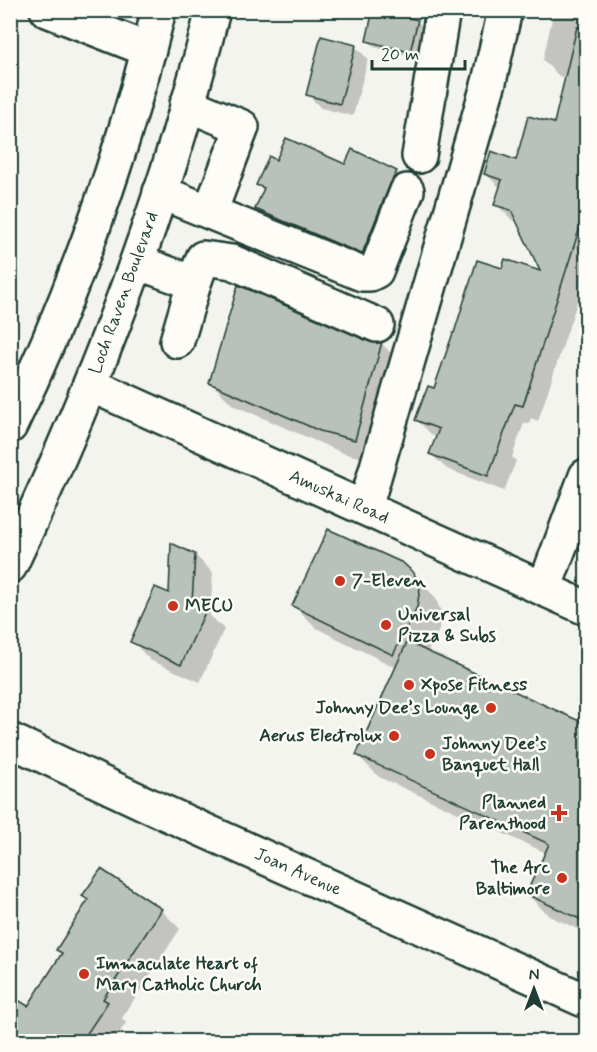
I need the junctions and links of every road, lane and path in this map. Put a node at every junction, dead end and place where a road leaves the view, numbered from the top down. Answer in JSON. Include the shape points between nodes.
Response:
{"nodes":[{"id":1,"x":47,"y":10,"type":"edge"},
{"id":2,"x":159,"y":10,"type":"edge"},
{"id":3,"x":213,"y":10,"type":"edge"},
{"id":4,"x":443,"y":10,"type":"edge"},
{"id":5,"x":505,"y":10,"type":"edge"},
{"id":6,"x":149,"y":50,"type":"junction"},
{"id":7,"x":187,"y":104,"type":"junction"},
{"id":8,"x":419,"y":156,"type":"dead end"},
{"id":9,"x":407,"y":191,"type":"dead end"},
{"id":10,"x":160,"y":192,"type":"junction"},
{"id":11,"x":210,"y":212,"type":"junction"},
{"id":12,"x":137,"y":262,"type":"junction"},
{"id":13,"x":194,"y":283,"type":"junction"},
{"id":14,"x":377,"y":325,"type":"dead end"},
{"id":15,"x":177,"y":341,"type":"dead end"},
{"id":16,"x":91,"y":386,"type":"junction"},
{"id":17,"x":13,"y":414,"type":"edge"},
{"id":18,"x":586,"y":476,"type":"edge"},
{"id":19,"x":365,"y":508,"type":"junction"},
{"id":20,"x":10,"y":566,"type":"edge"},
{"id":21,"x":544,"y":589,"type":"junction"},
{"id":22,"x":586,"y":608,"type":"edge"},
{"id":23,"x":10,"y":740,"type":"edge"},
{"id":24,"x":586,"y":1001,"type":"edge"}],
"edges":[{"from":1,"to":6,"type":"street"},
{"from":2,"to":6,"type":"street"},
{"from":3,"to":7,"type":"street","name":"Loch Raven Boulevard"},
{"from":4,"to":8,"type":"street"},
{"from":5,"to":19,"type":"street","via":[[489,82]]},
{"from":6,"to":17,"type":"street","via":[[89,238],[62,309]]},
{"from":7,"to":10,"type":"street","name":"Loch Raven Boulevard"},
{"from":7,"to":11,"type":"street","via":[[242,127]]},
{"from":9,"to":11,"type":"street","via":[[376,271],[370,274]]},
{"from":10,"to":11,"type":"street"},
{"from":10,"to":12,"type":"street","name":"Loch Raven Boulevard"},
{"from":12,"to":13,"type":"street"},
{"from":12,"to":16,"type":"street","name":"Loch Raven Boulevard"},
{"from":13,"to":14,"type":"street","via":[[203,258],[232,262]]},
{"from":13,"to":15,"type":"street"},
{"from":16,"to":19,"type":"street","name":"Amuskai Road"},
{"from":16,"to":20,"type":"street","name":"Loch Raven Boulevard"},
{"from":18,"to":21,"type":"street"},
{"from":19,"to":21,"type":"street","name":"Amuskai Road"},
{"from":21,"to":22,"type":"street","name":"Amuskai Road"},
{"from":23,"to":24,"type":"street","name":"Joan Avenue"}]}
